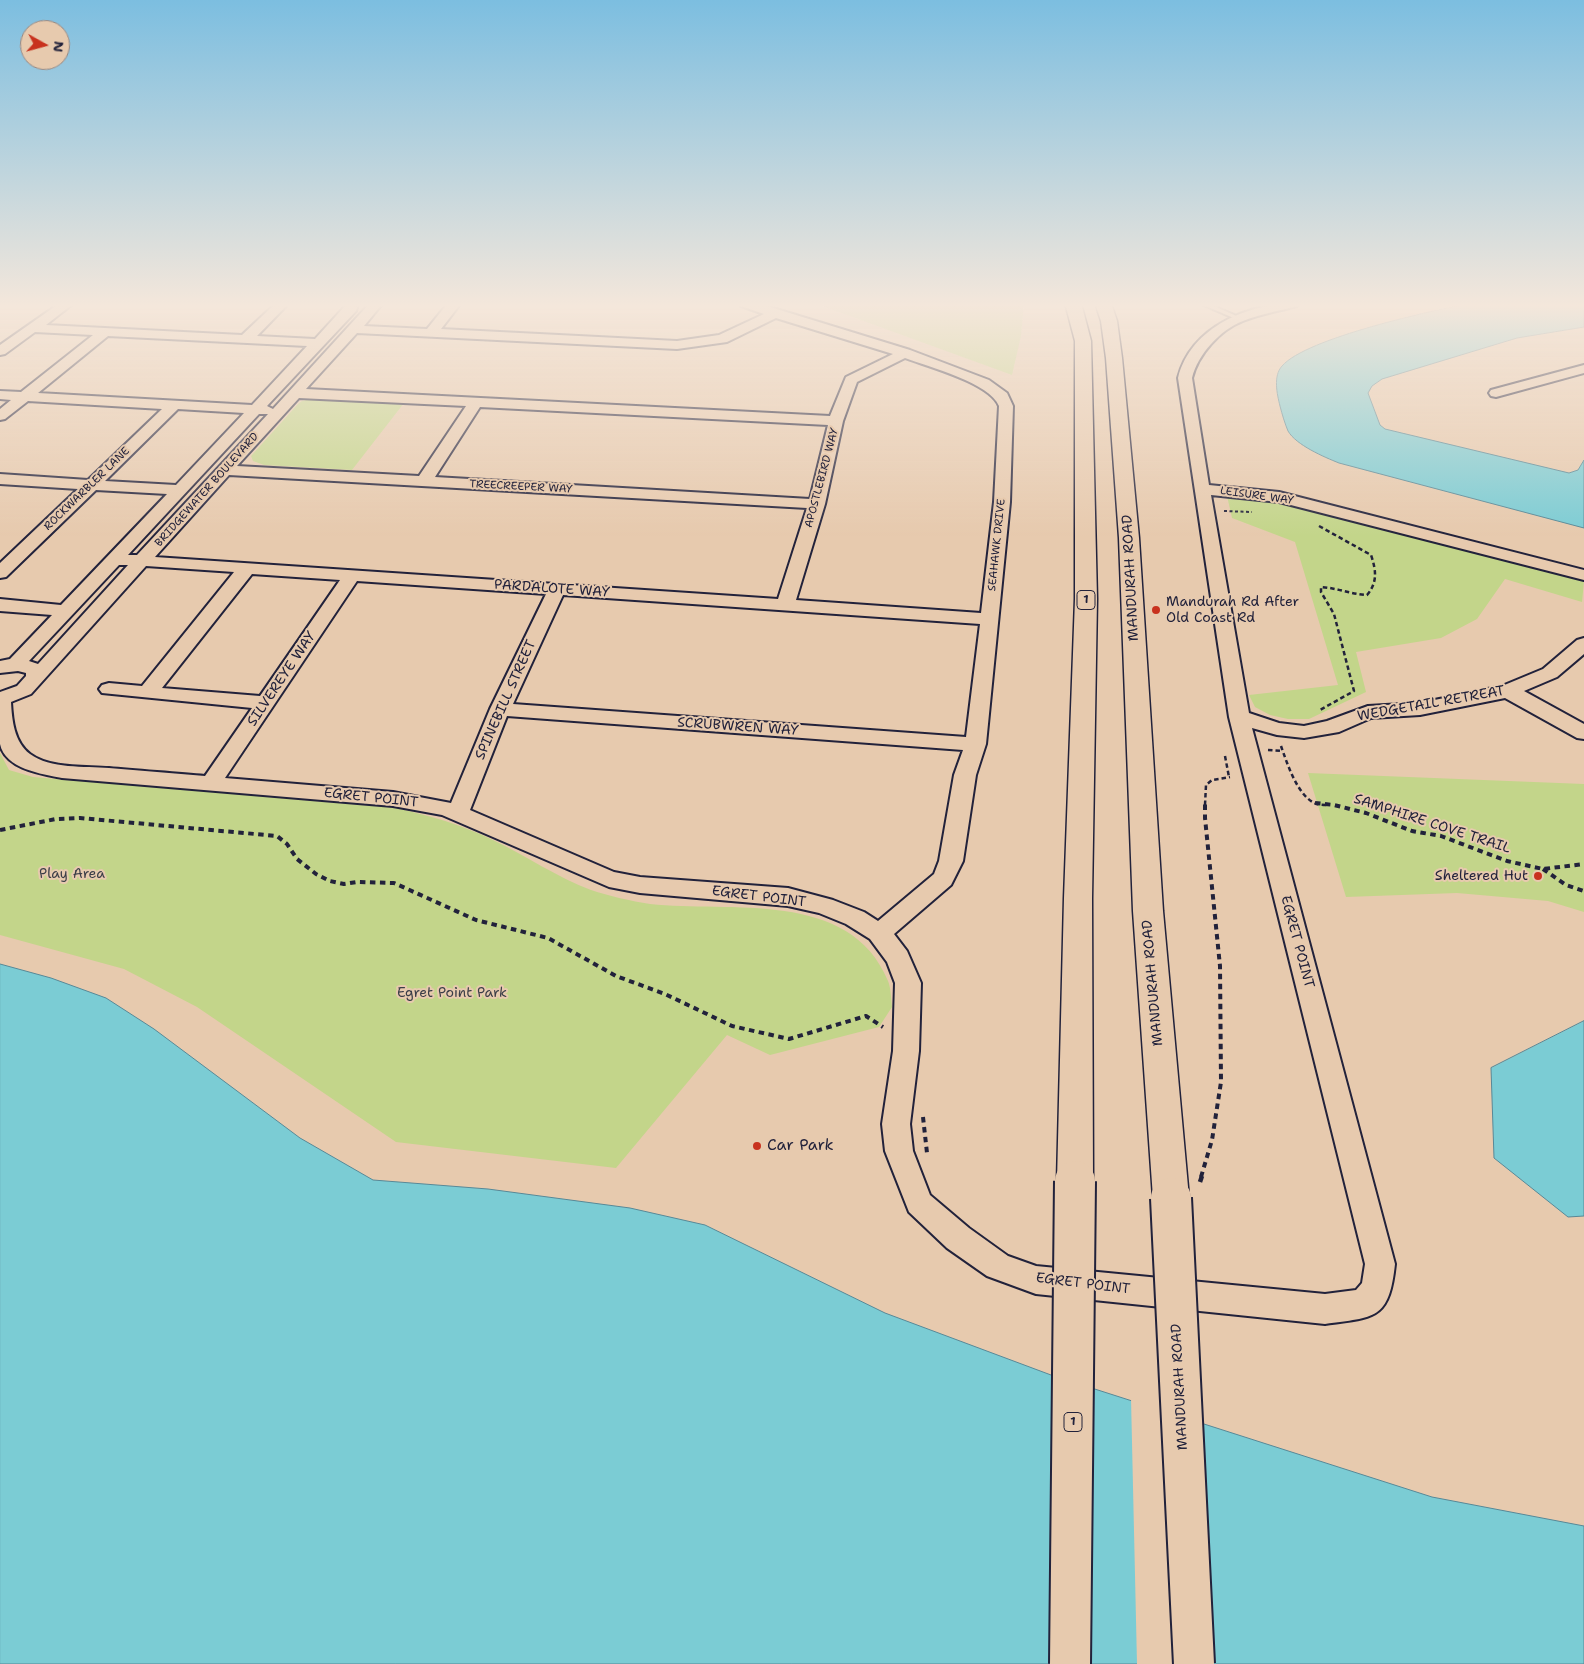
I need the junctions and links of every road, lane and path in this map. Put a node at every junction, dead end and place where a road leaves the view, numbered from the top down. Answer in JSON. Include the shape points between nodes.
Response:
{"nodes":[{"id":1,"x":44,"y":381,"type":"edge"},
{"id":2,"x":284,"y":381,"type":"edge"},
{"id":3,"x":306,"y":381,"type":"edge"},
{"id":4,"x":851,"y":381,"type":"edge"},
{"id":5,"x":978,"y":381,"type":"edge"},
{"id":6,"x":1083,"y":381,"type":"edge"},
{"id":7,"x":1116,"y":381,"type":"edge"},
{"id":8,"x":1185,"y":381,"type":"edge"},
{"id":9,"x":1539,"y":381,"type":"edge"},
{"id":10,"x":295,"y":393,"type":"junction"},
{"id":11,"x":1496,"y":393,"type":"dead end"},
{"id":12,"x":0,"y":395,"type":"edge"},
{"id":13,"x":24,"y":397,"type":"junction"},
{"id":14,"x":476,"y":402,"type":"junction"},
{"id":15,"x":174,"y":405,"type":"junction"},
{"id":16,"x":256,"y":410,"type":"junction"},
{"id":17,"x":279,"y":411,"type":"junction"},
{"id":18,"x":0,"y":416,"type":"edge"},
{"id":19,"x":836,"y":421,"type":"junction"},
{"id":20,"x":225,"y":470,"type":"junction"},
{"id":21,"x":1,"y":480,"type":"edge"},
{"id":22,"x":424,"y":481,"type":"junction"},
{"id":23,"x":91,"y":485,"type":"junction"},
{"id":24,"x":180,"y":490,"type":"junction"},
{"id":25,"x":1204,"y":500,"type":"junction"},
{"id":26,"x":816,"y":504,"type":"junction"},
{"id":27,"x":1253,"y":512,"type":"dead end"},
{"id":28,"x":1312,"y":522,"type":"dead end"},
{"id":29,"x":115,"y":559,"type":"junction"},
{"id":30,"x":142,"y":560,"type":"junction"},
{"id":31,"x":247,"y":568,"type":"junction"},
{"id":32,"x":0,"y":572,"type":"edge"},
{"id":33,"x":352,"y":575,"type":"junction"},
{"id":34,"x":1584,"y":575,"type":"edge"},
{"id":35,"x":557,"y":589,"type":"junction"},
{"id":36,"x":0,"y":605,"type":"edge"},
{"id":37,"x":785,"y":605,"type":"junction"},
{"id":38,"x":67,"y":610,"type":"junction"},
{"id":39,"x":990,"y":619,"type":"junction"},
{"id":40,"x":1584,"y":644,"type":"edge"},
{"id":41,"x":8,"y":666,"type":"edge"},
{"id":42,"x":36,"y":677,"type":"junction"},
{"id":43,"x":108,"y":689,"type":"dead end"},
{"id":44,"x":1508,"y":692,"type":"junction"},
{"id":45,"x":146,"y":693,"type":"junction"},
{"id":46,"x":1,"y":699,"type":"edge"},
{"id":47,"x":266,"y":703,"type":"junction"},
{"id":48,"x":500,"y":709,"type":"junction"},
{"id":49,"x":1314,"y":712,"type":"dead end"},
{"id":50,"x":1239,"y":717,"type":"junction"},
{"id":51,"x":1276,"y":729,"type":"junction"},
{"id":52,"x":1584,"y":733,"type":"edge"},
{"id":53,"x":976,"y":744,"type":"junction"},
{"id":54,"x":1224,"y":749,"type":"dead end"},
{"id":55,"x":1263,"y":750,"type":"dead end"},
{"id":56,"x":1283,"y":751,"type":"junction"},
{"id":57,"x":1228,"y":777,"type":"junction"},
{"id":58,"x":1254,"y":779,"type":"junction"},
{"id":59,"x":211,"y":783,"type":"junction"},
{"id":60,"x":458,"y":813,"type":"junction"},
{"id":61,"x":0,"y":830,"type":"edge"},
{"id":62,"x":1584,"y":864,"type":"edge"},
{"id":63,"x":1543,"y":868,"type":"junction"},
{"id":64,"x":1584,"y":891,"type":"edge"},
{"id":65,"x":879,"y":933,"type":"junction"},
{"id":66,"x":907,"y":1032,"type":"junction"},
{"id":67,"x":923,"y":1113,"type":"dead end"},
{"id":68,"x":928,"y":1161,"type":"dead end"},
{"id":69,"x":1185,"y":1191,"type":"junction"},
{"id":70,"x":1070,"y":1664,"type":"edge"},
{"id":71,"x":1194,"y":1664,"type":"edge"}],
"edges":[{"from":1,"to":13,"type":"street"},
{"from":2,"to":16,"type":"street","name":"BRIDGEWATER BOULEVARD"},
{"from":3,"to":10,"type":"street","name":"BRIDGEWATER BOULEVARD"},
{"from":4,"to":19,"type":"street","name":"APOSTLEBIRD WAY"},
{"from":5,"to":39,"type":"street","name":"SEAHAWK DRIVE","via":[[1002,396],[1006,406],[1002,502]]},
{"from":6,"to":70,"type":"highway","number":"1","bridge":true,"via":[[1086,599],[1078,898]]},
{"from":7,"to":69,"type":"highway","name":"MANDURAH ROAD","via":[[1129,538],[1148,911]]},
{"from":8,"to":25,"type":"street","name":"LEISURE WAY"},
{"from":9,"to":11,"type":"street"},
{"from":10,"to":14,"type":"street"},
{"from":10,"to":17,"type":"street","name":"BRIDGEWATER BOULEVARD"},
{"from":12,"to":13,"type":"street"},
{"from":13,"to":15,"type":"street"},
{"from":13,"to":18,"type":"street"},
{"from":14,"to":19,"type":"street"},
{"from":14,"to":22,"type":"street"},
{"from":15,"to":16,"type":"street"},
{"from":15,"to":23,"type":"street","name":"ROCKWARBLER LANE"},
{"from":16,"to":17,"type":"street"},
{"from":16,"to":24,"type":"street","name":"BRIDGEWATER BOULEVARD"},
{"from":17,"to":20,"type":"street","name":"BRIDGEWATER BOULEVARD"},
{"from":19,"to":26,"type":"street","name":"APOSTLEBIRD WAY"},
{"from":20,"to":22,"type":"street","name":"TREECREEPER WAY"},
{"from":20,"to":30,"type":"street","name":"BRIDGEWATER BOULEVARD"},
{"from":21,"to":23,"type":"street"},
{"from":22,"to":26,"type":"street","name":"TREECREEPER WAY"},
{"from":23,"to":24,"type":"street"},
{"from":23,"to":32,"type":"street","name":"ROCKWARBLER LANE"},
{"from":24,"to":29,"type":"street","name":"BRIDGEWATER BOULEVARD"},
{"from":25,"to":27,"type":"path"},
{"from":25,"to":34,"type":"street","name":"LEISURE WAY","via":[[1279,497]]},
{"from":25,"to":50,"type":"street","name":"EGRET POINT"},
{"from":26,"to":37,"type":"street","name":"APOSTLEBIRD WAY"},
{"from":28,"to":49,"type":"path","via":[[1371,555],[1376,568],[1375,586],[1367,595],[1320,587],[1334,614],[1354,691]]},
{"from":29,"to":30,"type":"street","name":"PARDALOTE WAY"},
{"from":29,"to":38,"type":"street","name":"BRIDGEWATER BOULEVARD"},
{"from":30,"to":31,"type":"street","name":"PARDALOTE WAY"},
{"from":30,"to":42,"type":"street","name":"BRIDGEWATER BOULEVARD"},
{"from":31,"to":33,"type":"street","name":"PARDALOTE WAY"},
{"from":31,"to":45,"type":"street"},
{"from":33,"to":35,"type":"street","name":"PARDALOTE WAY"},
{"from":33,"to":47,"type":"street","name":"SILVEREYE WAY"},
{"from":35,"to":37,"type":"street","name":"PARDALOTE WAY"},
{"from":35,"to":48,"type":"street","name":"SPINEBILL STREET"},
{"from":36,"to":38,"type":"street"},
{"from":37,"to":39,"type":"street","name":"PARDALOTE WAY"},
{"from":38,"to":41,"type":"street","name":"BRIDGEWATER BOULEVARD"},
{"from":39,"to":53,"type":"street","name":"SEAHAWK DRIVE"},
{"from":40,"to":44,"type":"street","name":"WEDGETAIL RETREAT","via":[[1550,673]]},
{"from":41,"to":42,"type":"street","via":[[28,666],[35,670]]},
{"from":42,"to":46,"type":"street","name":"BRIDGEWATER BOULEVARD","via":[[24,690]]},
{"from":43,"to":45,"type":"street"},
{"from":44,"to":51,"type":"street","name":"WEDGETAIL RETREAT","via":[[1420,709],[1368,712],[1332,728],[1304,732]]},
{"from":44,"to":52,"type":"street"},
{"from":45,"to":47,"type":"street"},
{"from":46,"to":59,"type":"street","name":"EGRET POINT","via":[[1,714],[10,744],[18,756],[31,764],[62,771]]},
{"from":47,"to":59,"type":"street","name":"SILVEREYE WAY"},
{"from":48,"to":53,"type":"street","name":"SCRUBWREN WAY"},
{"from":48,"to":60,"type":"street","name":"SPINEBILL STREET"},
{"from":50,"to":51,"type":"street","name":"WEDGETAIL RETREAT"},
{"from":50,"to":58,"type":"street","name":"EGRET POINT"},
{"from":51,"to":56,"type":"path","name":"SAMPHIRE COVE TRAIL"},
{"from":53,"to":65,"type":"street","name":"SEAHAWK DRIVE","via":[[965,774],[951,861],[943,879]]},
{"from":54,"to":57,"type":"path"},
{"from":55,"to":56,"type":"path"},
{"from":56,"to":63,"type":"path","name":"SAMPHIRE COVE TRAIL","via":[[1289,770],[1302,792],[1316,804],[1366,812],[1412,831],[1441,836],[1507,861]]},
{"from":57,"to":58,"type":"path"},
{"from":57,"to":69,"type":"path","via":[[1212,780],[1206,785],[1204,818],[1220,966],[1221,1082],[1212,1140]]},
{"from":58,"to":66,"type":"street","name":"EGRET POINT","via":[[1380,1264],[1377,1288],[1365,1304],[1325,1309],[1044,1281],[998,1266],[958,1238],[919,1203],[902,1160],[896,1124]]},
{"from":59,"to":60,"type":"street","name":"EGRET POINT","via":[[393,799],[424,803]]},
{"from":60,"to":65,"type":"street","name":"EGRET POINT","via":[[609,879],[640,885],[788,897],[833,909]]},
{"from":61,"to":66,"type":"path","via":[[80,818],[277,836],[297,859],[330,881],[344,884],[394,882],[476,920],[548,938],[616,976],[665,994],[732,1026],[789,1039],[866,1016],[888,1031]]},
{"from":62,"to":63,"type":"path","name":"SAMPHIRE COVE TRAIL"},
{"from":63,"to":64,"type":"path","via":[[1566,885]]},
{"from":65,"to":66,"type":"street","name":"EGRET POINT","via":[[898,958],[908,983]]},
{"from":67,"to":68,"type":"path"},
{"from":69,"to":71,"type":"highway","name":"MANDURAH ROAD","bridge":true}]}
